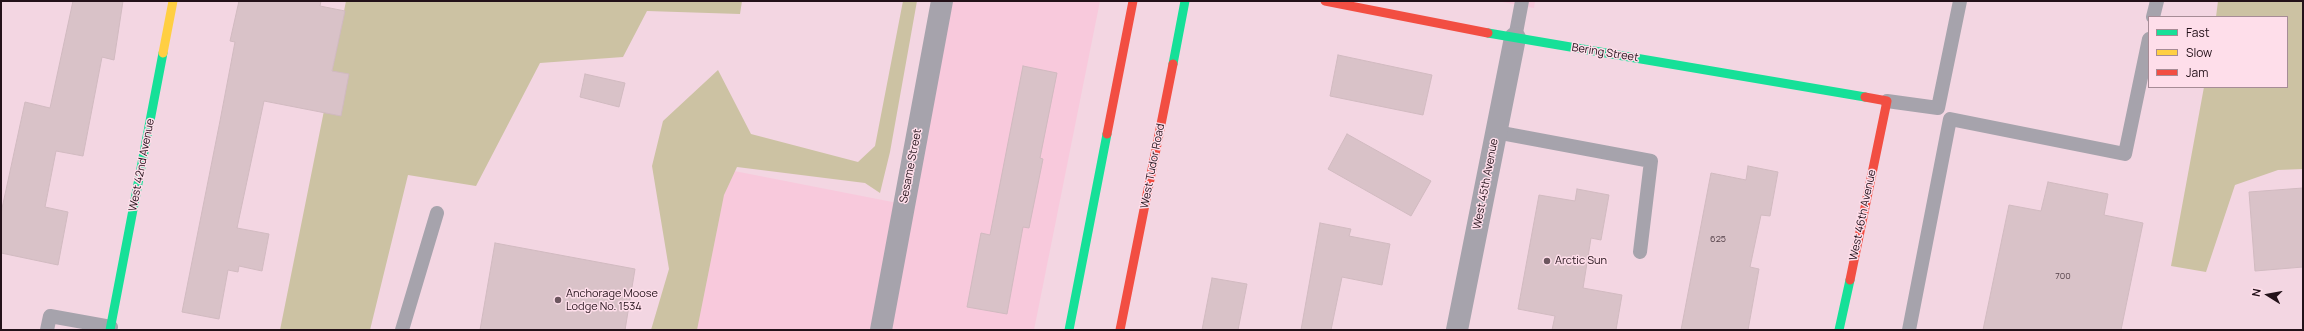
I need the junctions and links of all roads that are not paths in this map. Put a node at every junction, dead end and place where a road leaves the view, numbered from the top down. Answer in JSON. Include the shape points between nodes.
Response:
{"nodes":[{"id":1,"x":173,"y":1,"type":"edge"},
{"id":2,"x":942,"y":1,"type":"edge"},
{"id":3,"x":1133,"y":1,"type":"edge"},
{"id":4,"x":1185,"y":1,"type":"edge"},
{"id":5,"x":1325,"y":1,"type":"edge"},
{"id":6,"x":1522,"y":1,"type":"edge"},
{"id":7,"x":1960,"y":1,"type":"edge"},
{"id":8,"x":2157,"y":1,"type":"edge"},
{"id":9,"x":2153,"y":16,"type":"edge"},
{"id":10,"x":1515,"y":38,"type":"junction"},
{"id":11,"x":2148,"y":43,"type":"edge"},
{"id":12,"x":1887,"y":101,"type":"junction"},
{"id":13,"x":1938,"y":108,"type":"junction"},
{"id":14,"x":1950,"y":119,"type":"junction"},
{"id":15,"x":1496,"y":132,"type":"junction"},
{"id":16,"x":437,"y":213,"type":"dead end"},
{"id":17,"x":1640,"y":252,"type":"dead end"},
{"id":18,"x":111,"y":329,"type":"edge"},
{"id":19,"x":47,"y":330,"type":"edge"},
{"id":20,"x":402,"y":330,"type":"edge"},
{"id":21,"x":881,"y":330,"type":"edge"},
{"id":22,"x":1069,"y":330,"type":"edge"},
{"id":23,"x":1120,"y":330,"type":"edge"},
{"id":24,"x":1457,"y":330,"type":"edge"},
{"id":25,"x":1839,"y":330,"type":"edge"},
{"id":26,"x":1909,"y":330,"type":"edge"}],
"edges":[{"from":1,"to":18,"type":"street","name":"West 42nd Avenue"},
{"from":2,"to":21,"type":"street","name":"Sesame Street"},
{"from":3,"to":22,"type":"street"},
{"from":4,"to":23,"type":"street","name":"West Tudor Road"},
{"from":5,"to":10,"type":"street","name":"Bering Street"},
{"from":6,"to":10,"type":"lane"},
{"from":7,"to":13,"type":"lane"},
{"from":8,"to":9,"type":"lane"},
{"from":10,"to":12,"type":"street","name":"Bering Street","via":[[1811,86]]},
{"from":10,"to":15,"type":"street","name":"West 45th Avenue"},
{"from":11,"to":14,"type":"lane","via":[[2125,154]]},
{"from":12,"to":13,"type":"lane"},
{"from":12,"to":25,"type":"street","name":"West 46th Avenue"},
{"from":13,"to":14,"type":"lane"},
{"from":14,"to":26,"type":"lane"},
{"from":15,"to":17,"type":"lane","via":[[1651,161]]},
{"from":15,"to":24,"type":"street","name":"West 45th Avenue"},
{"from":16,"to":20,"type":"lane"},
{"from":18,"to":19,"type":"lane","via":[[50,316]]}]}
